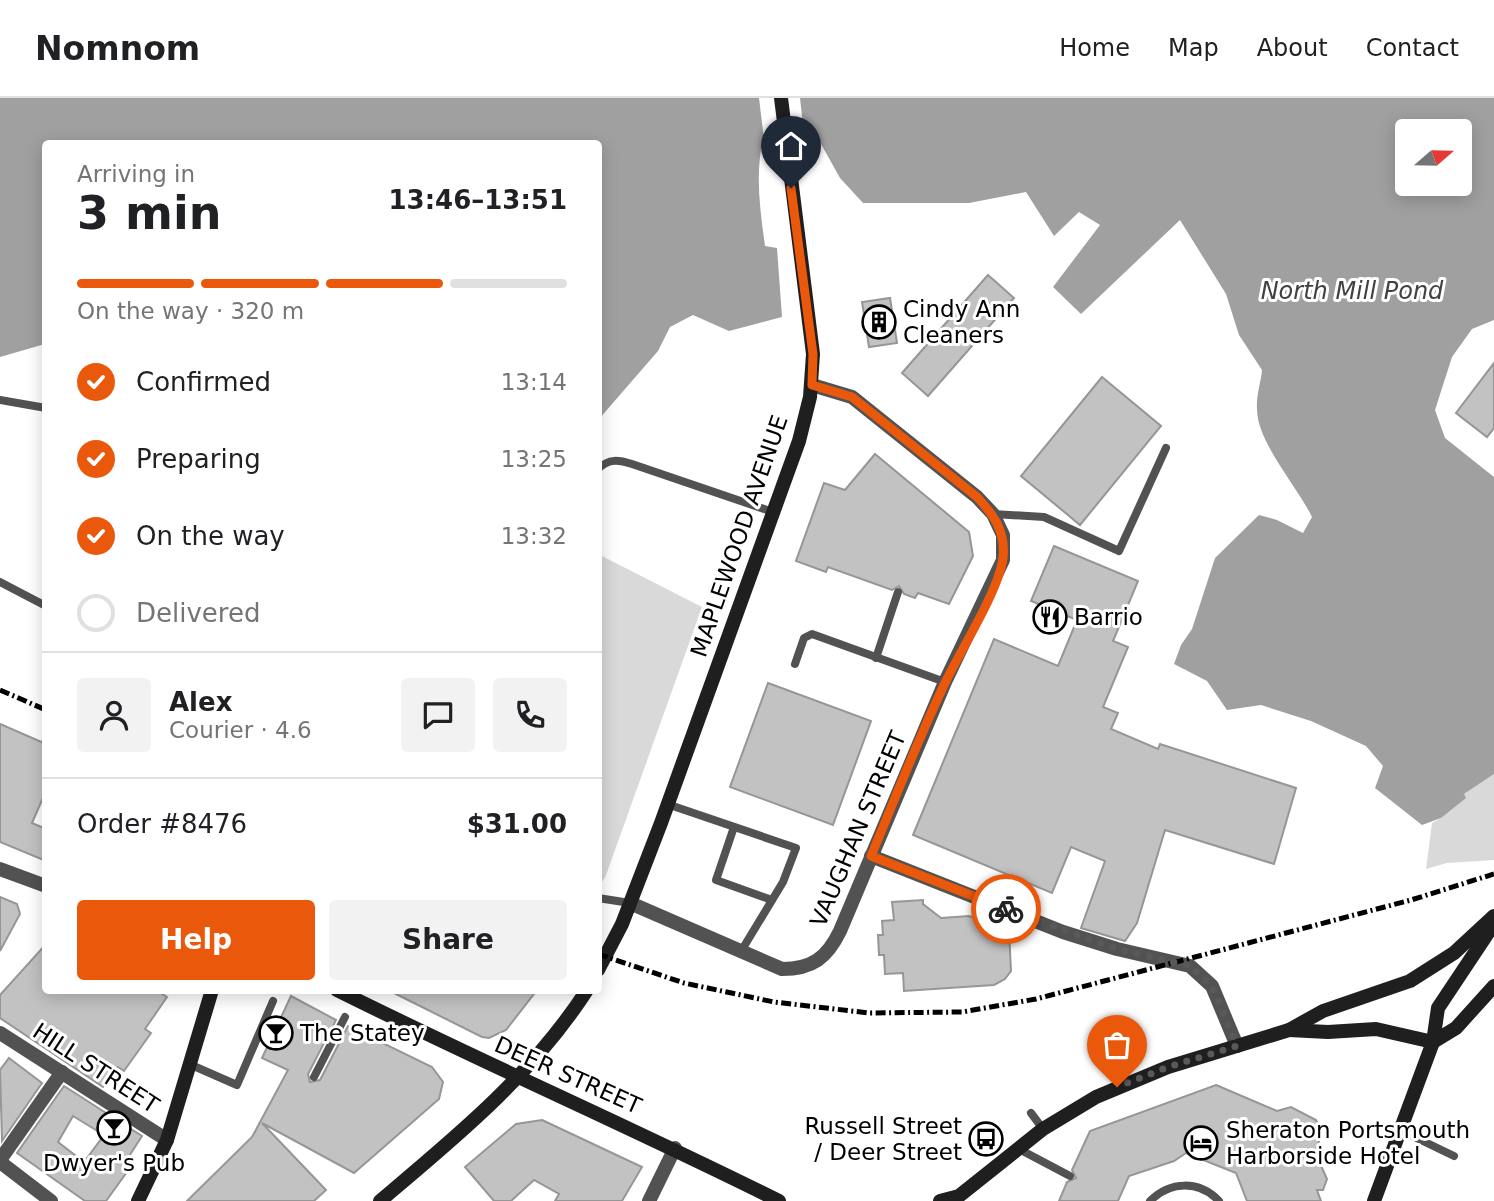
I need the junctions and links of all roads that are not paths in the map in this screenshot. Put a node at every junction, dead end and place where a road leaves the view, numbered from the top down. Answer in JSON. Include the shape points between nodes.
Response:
{"nodes":[{"id":1,"x":781,"y":98,"type":"edge"},
{"id":2,"x":812,"y":385,"type":"junction"},
{"id":3,"x":0,"y":400,"type":"edge"},
{"id":4,"x":42,"y":407,"type":"edge"},
{"id":5,"x":1166,"y":448,"type":"dead end"},
{"id":6,"x":602,"y":465,"type":"edge"},
{"id":7,"x":773,"y":512,"type":"junction"},
{"id":8,"x":993,"y":514,"type":"junction"},
{"id":9,"x":0,"y":582,"type":"edge"},
{"id":10,"x":898,"y":592,"type":"dead end"},
{"id":11,"x":42,"y":604,"type":"edge"},
{"id":12,"x":876,"y":658,"type":"junction"},
{"id":13,"x":795,"y":664,"type":"dead end"},
{"id":14,"x":945,"y":682,"type":"junction"},
{"id":15,"x":667,"y":804,"type":"junction"},
{"id":16,"x":734,"y":827,"type":"junction"},
{"id":17,"x":871,"y":856,"type":"junction"},
{"id":18,"x":0,"y":869,"type":"edge"},
{"id":19,"x":42,"y":885,"type":"edge"},
{"id":20,"x":602,"y":899,"type":"edge"},
{"id":21,"x":772,"y":900,"type":"junction"},
{"id":22,"x":630,"y":904,"type":"junction"},
{"id":23,"x":1494,"y":916,"type":"edge"},
{"id":24,"x":1494,"y":924,"type":"edge"},
{"id":25,"x":740,"y":953,"type":"junction"},
{"id":26,"x":602,"y":962,"type":"edge"},
{"id":27,"x":1494,"y":986,"type":"edge"},
{"id":28,"x":209,"y":994,"type":"edge"},
{"id":29,"x":580,"y":994,"type":"edge"},
{"id":30,"x":358,"y":995,"type":"edge"},
{"id":31,"x":273,"y":1001,"type":"dead end"},
{"id":32,"x":345,"y":1017,"type":"dead end"},
{"id":33,"x":1289,"y":1030,"type":"junction"},
{"id":34,"x":0,"y":1033,"type":"edge"},
{"id":35,"x":1433,"y":1042,"type":"junction"},
{"id":36,"x":1237,"y":1046,"type":"junction"},
{"id":37,"x":189,"y":1064,"type":"junction"},
{"id":38,"x":62,"y":1072,"type":"junction"},
{"id":39,"x":314,"y":1077,"type":"dead end"},
{"id":40,"x":519,"y":1077,"type":"junction"},
{"id":41,"x":1031,"y":1113,"type":"dead end"},
{"id":42,"x":1043,"y":1129,"type":"junction"},
{"id":43,"x":1400,"y":1130,"type":"junction"},
{"id":44,"x":167,"y":1140,"type":"junction"},
{"id":45,"x":1017,"y":1148,"type":"junction"},
{"id":46,"x":675,"y":1149,"type":"junction"},
{"id":47,"x":1454,"y":1156,"type":"dead end"},
{"id":48,"x":0,"y":1161,"type":"edge"},
{"id":49,"x":1070,"y":1176,"type":"dead end"},
{"id":50,"x":958,"y":1199,"type":"edge"},
{"id":51,"x":51,"y":1201,"type":"edge"},
{"id":52,"x":138,"y":1201,"type":"edge"},
{"id":53,"x":380,"y":1201,"type":"edge"},
{"id":54,"x":649,"y":1201,"type":"edge"},
{"id":55,"x":779,"y":1201,"type":"edge"},
{"id":56,"x":940,"y":1201,"type":"edge"},
{"id":57,"x":1150,"y":1201,"type":"edge"},
{"id":58,"x":1219,"y":1201,"type":"edge"},
{"id":59,"x":1374,"y":1201,"type":"edge"}],
"edges":[{"from":1,"to":2,"type":"street","name":"MAPLEWOOD AVENUE","via":[[813,354]]},
{"from":2,"to":7,"type":"street","name":"MAPLEWOOD AVENUE","via":[[799,441]]},
{"from":2,"to":8,"type":"street","via":[[852,397]]},
{"from":3,"to":4,"type":"lane"},
{"from":5,"to":8,"type":"lane","via":[[1119,551],[1044,517]]},
{"from":6,"to":7,"type":"lane","via":[[615,460],[632,464]]},
{"from":7,"to":15,"type":"street","name":"MAPLEWOOD AVENUE"},
{"from":8,"to":14,"type":"street","name":"VAUGHAN STREET","via":[[1003,535],[1003,560]]},
{"from":9,"to":11,"type":"lane"},
{"from":10,"to":12,"type":"lane"},
{"from":12,"to":13,"type":"lane","via":[[812,634],[804,638]]},
{"from":12,"to":14,"type":"lane"},
{"from":14,"to":17,"type":"street","name":"VAUGHAN STREET"},
{"from":15,"to":16,"type":"lane"},
{"from":15,"to":22,"type":"street","name":"MAPLEWOOD AVENUE"},
{"from":16,"to":21,"type":"lane","via":[[716,880]]},
{"from":16,"to":21,"type":"lane","via":[[796,848]]},
{"from":17,"to":25,"type":"street","name":"VAUGHAN STREET","via":[[840,931],[822,959],[782,969]]},
{"from":17,"to":36,"type":"street","via":[[1063,932],[1190,966],[1212,986]]},
{"from":18,"to":19,"type":"street"},
{"from":20,"to":22,"type":"lane"},
{"from":21,"to":25,"type":"lane"},
{"from":22,"to":25,"type":"street","name":"VAUGHAN STREET"},
{"from":22,"to":26,"type":"street","name":"MAPLEWOOD AVENUE"},
{"from":23,"to":33,"type":"street","via":[[1424,974],[1323,1011]]},
{"from":24,"to":35,"type":"street","via":[[1438,1008]]},
{"from":27,"to":35,"type":"street","via":[[1456,1028]]},
{"from":28,"to":37,"type":"street"},
{"from":29,"to":40,"type":"street","via":[[569,1018]]},
{"from":30,"to":40,"type":"street","name":"DEER STREET"},
{"from":31,"to":37,"type":"lane","via":[[236,1085]]},
{"from":32,"to":39,"type":"lane"},
{"from":33,"to":35,"type":"street","via":[[1376,1029]]},
{"from":33,"to":36,"type":"street"},
{"from":34,"to":38,"type":"street","name":"HILL STREET"},
{"from":35,"to":43,"type":"street"},
{"from":36,"to":42,"type":"street","via":[[1138,1078],[1076,1107]]},
{"from":37,"to":44,"type":"street"},
{"from":38,"to":44,"type":"street","name":"HILL STREET"},
{"from":38,"to":48,"type":"street"},
{"from":40,"to":46,"type":"street","name":"DEER STREET"},
{"from":40,"to":53,"type":"street"},
{"from":41,"to":42,"type":"lane"},
{"from":42,"to":45,"type":"street"},
{"from":43,"to":47,"type":"lane"},
{"from":43,"to":59,"type":"street"},
{"from":44,"to":52,"type":"street"},
{"from":45,"to":49,"type":"lane"},
{"from":45,"to":50,"type":"street"},
{"from":46,"to":54,"type":"street"},
{"from":46,"to":55,"type":"street","name":"DEER STREET"},
{"from":48,"to":51,"type":"street"},
{"from":50,"to":56,"type":"street"},
{"from":57,"to":58,"type":"lane","via":[[1167,1189],[1188,1185]]}]}
